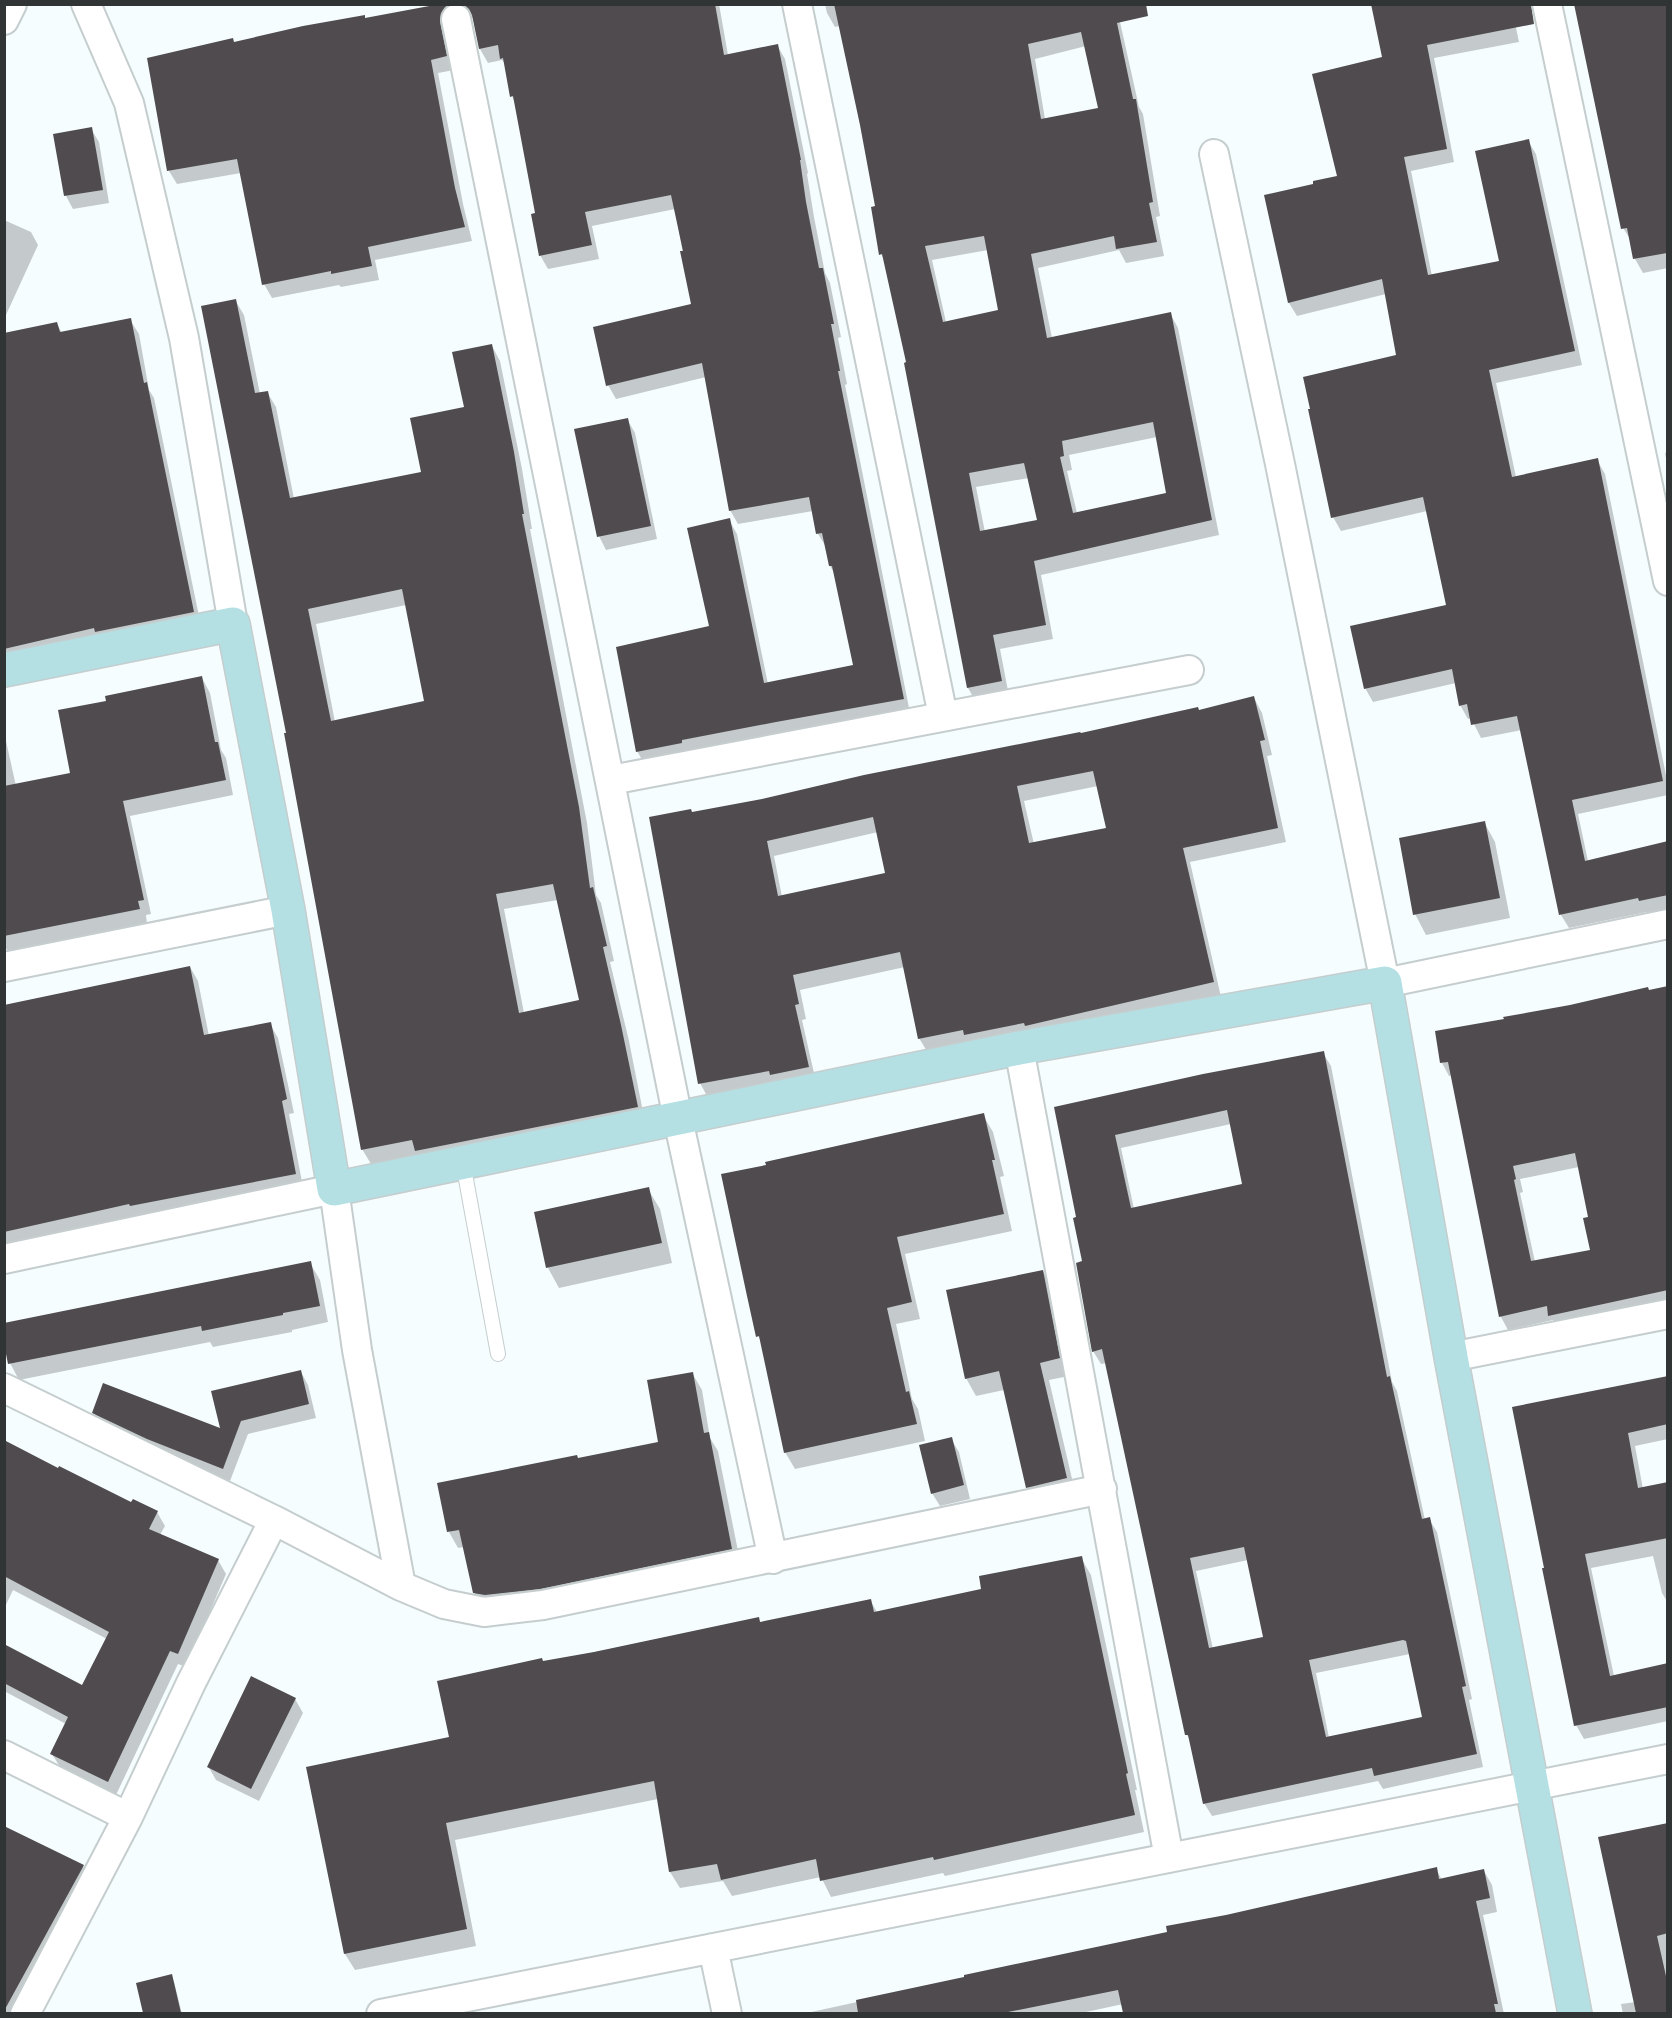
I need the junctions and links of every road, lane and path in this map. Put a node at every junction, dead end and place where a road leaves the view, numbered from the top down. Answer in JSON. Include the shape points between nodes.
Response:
{"nodes":[{"id":1,"x":12,"y":4,"type":"edge"},
{"id":2,"x":87,"y":4,"type":"edge"},
{"id":3,"x":797,"y":4,"type":"edge"},
{"id":4,"x":1547,"y":4,"type":"edge"},
{"id":5,"x":456,"y":19,"type":"dead end"},
{"id":6,"x":4,"y":20,"type":"edge"},
{"id":7,"x":1214,"y":154,"type":"dead end"},
{"id":8,"x":1667,"y":576,"type":"edge"},
{"id":9,"x":233,"y":624,"type":"junction"},
{"id":10,"x":4,"y":670,"type":"edge"},
{"id":11,"x":1189,"y":670,"type":"dead end"},
{"id":12,"x":943,"y":716,"type":"junction"},
{"id":13,"x":611,"y":780,"type":"junction"},
{"id":14,"x":288,"y":910,"type":"junction"},
{"id":15,"x":1668,"y":924,"type":"edge"},
{"id":16,"x":4,"y":967,"type":"edge"},
{"id":17,"x":1385,"y":983,"type":"junction"},
{"id":18,"x":1019,"y":1048,"type":"junction"},
{"id":19,"x":678,"y":1119,"type":"junction"},
{"id":20,"x":463,"y":1163,"type":"junction"},
{"id":21,"x":334,"y":1189,"type":"junction"},
{"id":22,"x":4,"y":1259,"type":"edge"},
{"id":23,"x":1668,"y":1314,"type":"edge"},
{"id":24,"x":498,"y":1354,"type":"dead end"},
{"id":25,"x":1451,"y":1357,"type":"junction"},
{"id":26,"x":4,"y":1388,"type":"edge"},
{"id":27,"x":1102,"y":1489,"type":"junction"},
{"id":28,"x":274,"y":1520,"type":"junction"},
{"id":29,"x":773,"y":1559,"type":"junction"},
{"id":30,"x":401,"y":1586,"type":"junction"},
{"id":31,"x":4,"y":1755,"type":"edge"},
{"id":32,"x":1668,"y":1760,"type":"edge"},
{"id":33,"x":1532,"y":1786,"type":"junction"},
{"id":34,"x":128,"y":1817,"type":"junction"},
{"id":35,"x":1168,"y":1858,"type":"junction"},
{"id":36,"x":713,"y":1948,"type":"junction"},
{"id":37,"x":25,"y":2013,"type":"edge"},
{"id":38,"x":381,"y":2013,"type":"edge"},
{"id":39,"x":727,"y":2013,"type":"edge"},
{"id":40,"x":1575,"y":2013,"type":"edge"}],
"edges":[{"from":1,"to":6,"type":"street"},
{"from":2,"to":9,"type":"street","via":[[129,103],[179,315]]},
{"from":3,"to":12,"type":"street"},
{"from":4,"to":8,"type":"street"},
{"from":5,"to":13,"type":"street"},
{"from":7,"to":17,"type":"street"},
{"from":9,"to":10,"type":"street"},
{"from":9,"to":14,"type":"street"},
{"from":11,"to":12,"type":"street"},
{"from":12,"to":13,"type":"street"},
{"from":13,"to":19,"type":"street"},
{"from":14,"to":16,"type":"street"},
{"from":14,"to":21,"type":"street"},
{"from":15,"to":17,"type":"street"},
{"from":17,"to":18,"type":"street"},
{"from":17,"to":25,"type":"street"},
{"from":18,"to":19,"type":"street"},
{"from":18,"to":27,"type":"street"},
{"from":19,"to":20,"type":"street"},
{"from":19,"to":29,"type":"street"},
{"from":20,"to":21,"type":"street"},
{"from":20,"to":24,"type":"lane"},
{"from":21,"to":22,"type":"street"},
{"from":21,"to":30,"type":"street","via":[[357,1350]]},
{"from":23,"to":25,"type":"street"},
{"from":25,"to":33,"type":"street"},
{"from":26,"to":28,"type":"street"},
{"from":27,"to":29,"type":"street"},
{"from":27,"to":35,"type":"street"},
{"from":28,"to":30,"type":"street"},
{"from":28,"to":34,"type":"street"},
{"from":29,"to":30,"type":"street","via":[[543,1605],[484,1612],[444,1604]]},
{"from":31,"to":34,"type":"street"},
{"from":32,"to":33,"type":"street"},
{"from":33,"to":35,"type":"street"},
{"from":33,"to":40,"type":"street"},
{"from":34,"to":37,"type":"street"},
{"from":35,"to":36,"type":"street"},
{"from":36,"to":38,"type":"street"},
{"from":36,"to":39,"type":"street"}]}
